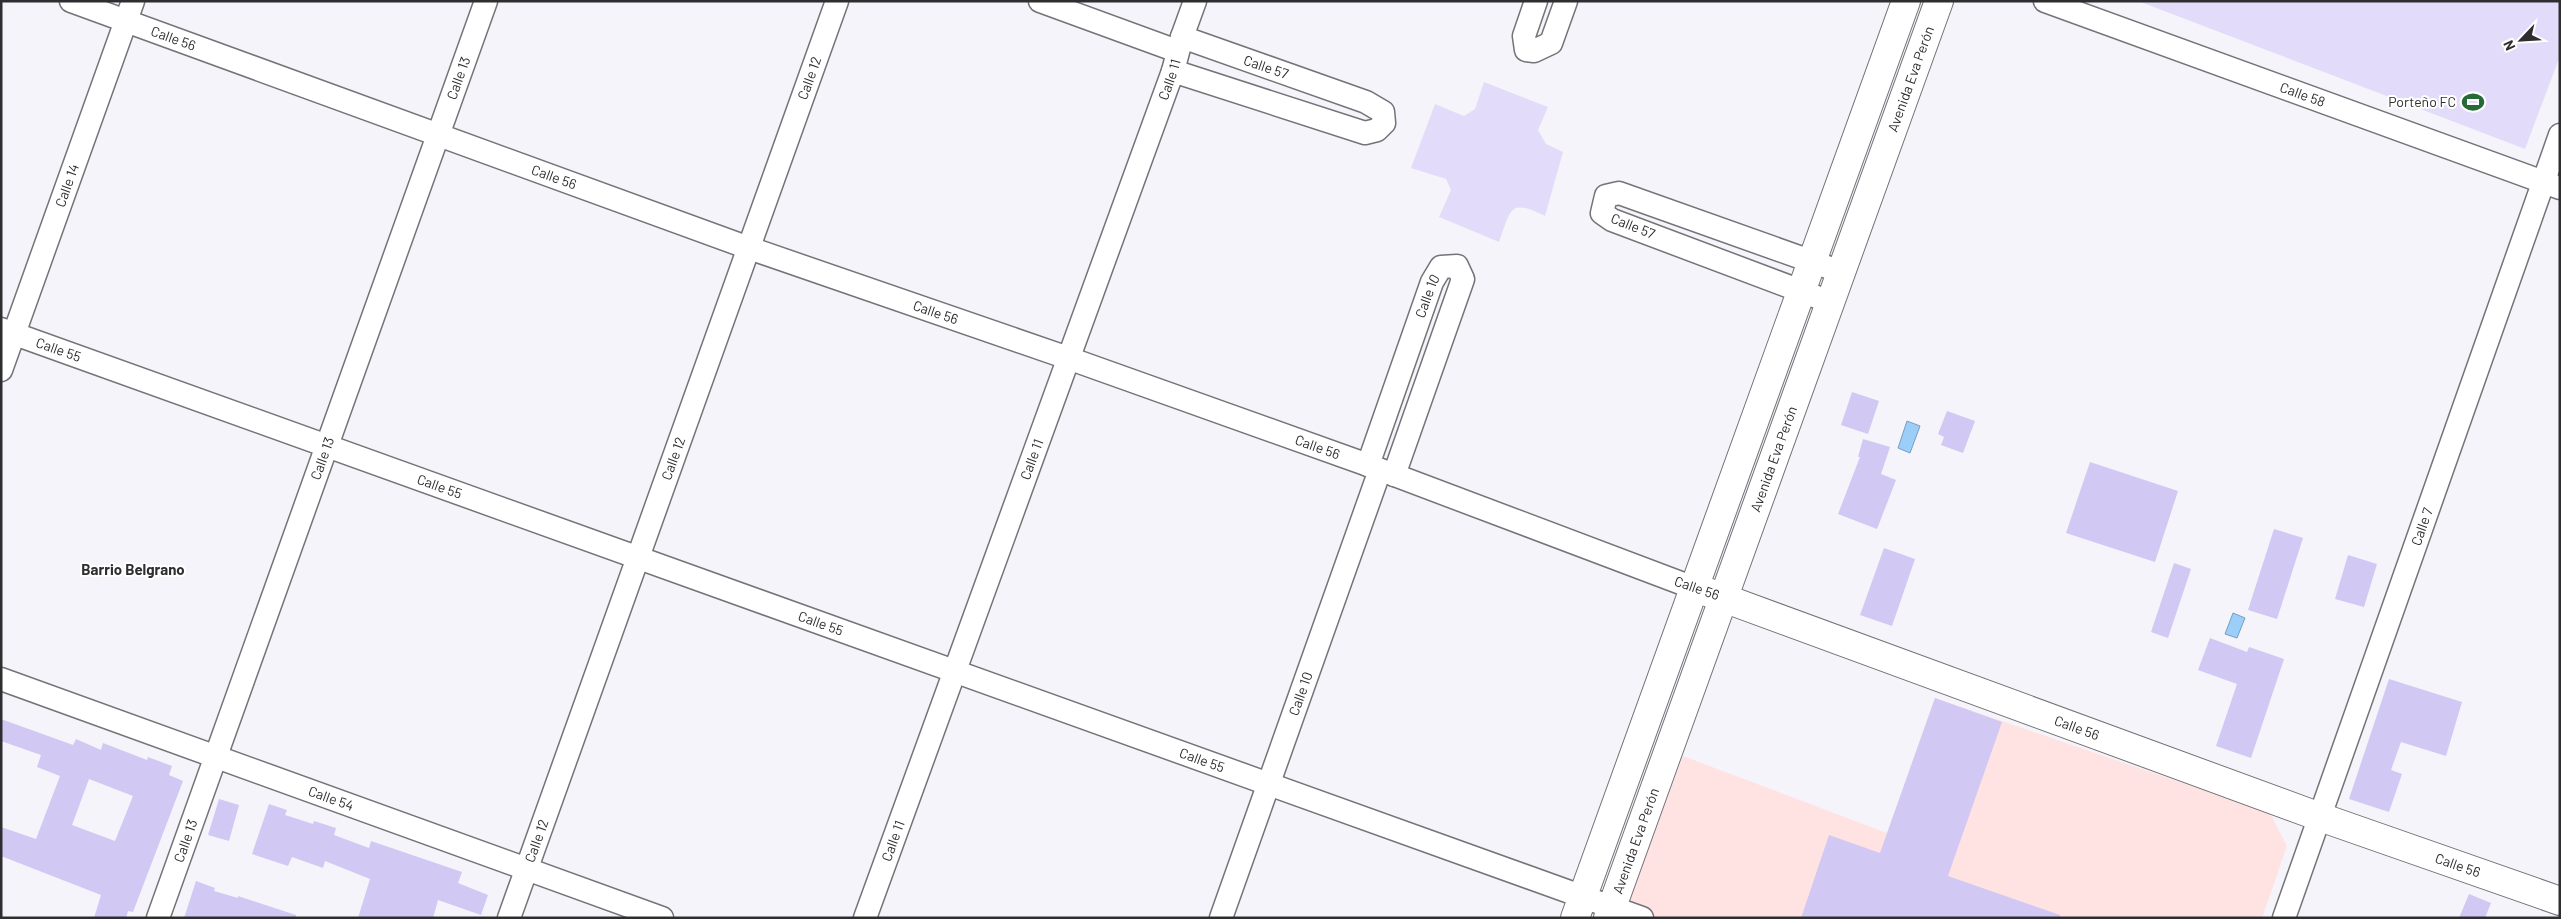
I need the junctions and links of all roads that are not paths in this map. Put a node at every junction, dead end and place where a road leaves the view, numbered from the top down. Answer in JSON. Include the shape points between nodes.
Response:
{"nodes":[{"id":1,"x":71,"y":1,"type":"edge"},
{"id":2,"x":486,"y":1,"type":"edge"},
{"id":3,"x":837,"y":1,"type":"edge"},
{"id":4,"x":1040,"y":1,"type":"edge"},
{"id":5,"x":1195,"y":1,"type":"edge"},
{"id":6,"x":1536,"y":1,"type":"edge"},
{"id":7,"x":1566,"y":1,"type":"edge"},
{"id":8,"x":1906,"y":1,"type":"edge"},
{"id":9,"x":1938,"y":1,"type":"edge"},
{"id":10,"x":2045,"y":1,"type":"edge"},
{"id":11,"x":130,"y":11,"type":"edge"},
{"id":12,"x":1177,"y":53,"type":"junction"},
{"id":13,"x":438,"y":134,"type":"junction"},
{"id":14,"x":2560,"y":135,"type":"edge"},
{"id":15,"x":2551,"y":185,"type":"edge"},
{"id":16,"x":749,"y":248,"type":"junction"},
{"id":17,"x":1812,"y":262,"type":"junction"},
{"id":18,"x":1841,"y":272,"type":"junction"},
{"id":19,"x":1802,"y":290,"type":"junction"},
{"id":20,"x":1830,"y":302,"type":"junction"},
{"id":21,"x":8,"y":331,"type":"edge"},
{"id":22,"x":1068,"y":358,"type":"junction"},
{"id":23,"x":1,"y":370,"type":"edge"},
{"id":24,"x":327,"y":446,"type":"junction"},
{"id":25,"x":1381,"y":470,"type":"junction"},
{"id":26,"x":638,"y":558,"type":"junction"},
{"id":27,"x":1694,"y":588,"type":"junction"},
{"id":28,"x":1724,"y":597,"type":"junction"},
{"id":29,"x":954,"y":671,"type":"junction"},
{"id":30,"x":1,"y":679,"type":"edge"},
{"id":31,"x":216,"y":757,"type":"junction"},
{"id":32,"x":1270,"y":784,"type":"junction"},
{"id":33,"x":2320,"y":816,"type":"junction"},
{"id":34,"x":527,"y":869,"type":"junction"},
{"id":35,"x":2560,"y":901,"type":"edge"},
{"id":36,"x":1579,"y":907,"type":"edge"},
{"id":37,"x":1610,"y":912,"type":"edge"},
{"id":38,"x":158,"y":918,"type":"edge"},
{"id":39,"x":509,"y":918,"type":"edge"},
{"id":40,"x":662,"y":918,"type":"edge"},
{"id":41,"x":865,"y":918,"type":"edge"},
{"id":42,"x":1221,"y":918,"type":"edge"},
{"id":43,"x":1642,"y":918,"type":"edge"},
{"id":44,"x":2284,"y":918,"type":"edge"}],
"edges":[{"from":1,"to":11,"type":"street","name":"Calle 56"},
{"from":2,"to":13,"type":"street","name":"Calle 13"},
{"from":3,"to":16,"type":"street","name":"Calle 12"},
{"from":4,"to":12,"type":"street","name":"Calle 57"},
{"from":5,"to":12,"type":"street","name":"Calle 11"},
{"from":6,"to":7,"type":"street","via":[[1524,36],[1526,50],[1534,51],[1551,43]]},
{"from":8,"to":17,"type":"main road"},
{"from":9,"to":18,"type":"main road","name":"Avenida Eva Perón"},
{"from":10,"to":15,"type":"street","name":"Calle 58"},
{"from":11,"to":13,"type":"street","name":"Calle 56"},
{"from":11,"to":21,"type":"street","name":"Calle 14"},
{"from":12,"to":12,"type":"street","name":"Calle 57","via":[[1365,133],[1377,130],[1384,123],[1383,112],[1366,102]]},
{"from":12,"to":22,"type":"street","name":"Calle 11"},
{"from":13,"to":16,"type":"street","name":"Calle 56"},
{"from":13,"to":24,"type":"street","name":"Calle 13"},
{"from":14,"to":15,"type":"street","name":"Calle 7"},
{"from":15,"to":33,"type":"street","name":"Calle 7"},
{"from":16,"to":22,"type":"street","name":"Calle 56"},
{"from":16,"to":26,"type":"street","name":"Calle 12"},
{"from":17,"to":18,"type":"street","name":"Calle 57"},
{"from":17,"to":19,"type":"main road"},
{"from":17,"to":19,"type":"street","name":"Calle 57","via":[[1619,193],[1606,196],[1602,213],[1612,220]]},
{"from":18,"to":20,"type":"main road","name":"Avenida Eva Perón"},
{"from":19,"to":20,"type":"street","name":"Calle 57"},
{"from":19,"to":27,"type":"main road"},
{"from":20,"to":28,"type":"main road","name":"Avenida Eva Perón"},
{"from":21,"to":23,"type":"street","name":"Calle 14"},
{"from":21,"to":24,"type":"street","name":"Calle 55"},
{"from":22,"to":25,"type":"street","name":"Calle 56"},
{"from":22,"to":29,"type":"street","name":"Calle 11"},
{"from":24,"to":26,"type":"street","name":"Calle 55"},
{"from":24,"to":31,"type":"street","name":"Calle 13"},
{"from":25,"to":25,"type":"street","name":"Calle 10","via":[[1463,279],[1457,266],[1442,267],[1432,282]]},
{"from":25,"to":27,"type":"street","name":"Calle 56"},
{"from":25,"to":32,"type":"street","name":"Calle 10"},
{"from":26,"to":29,"type":"street","name":"Calle 55"},
{"from":26,"to":34,"type":"street","name":"Calle 12"},
{"from":27,"to":28,"type":"main road","name":"Calle 56"},
{"from":27,"to":36,"type":"main road"},
{"from":28,"to":33,"type":"main road","name":"Calle 56"},
{"from":28,"to":37,"type":"main road","name":"Avenida Eva Perón"},
{"from":29,"to":32,"type":"street","name":"Calle 55"},
{"from":29,"to":41,"type":"street","name":"Calle 11"},
{"from":30,"to":31,"type":"street","name":"Calle 54"},
{"from":31,"to":34,"type":"street","name":"Calle 54"},
{"from":31,"to":38,"type":"street","name":"Calle 13"},
{"from":32,"to":36,"type":"street","name":"Calle 55"},
{"from":32,"to":42,"type":"street","name":"Calle 10"},
{"from":33,"to":35,"type":"main road","name":"Calle 56"},
{"from":33,"to":44,"type":"street","name":"Calle 7"},
{"from":34,"to":39,"type":"street","name":"Calle 12"},
{"from":34,"to":40,"type":"street","name":"Calle 54"},
{"from":36,"to":37,"type":"street","name":"Calle 55"},
{"from":37,"to":43,"type":"street","name":"Calle 55"}]}
